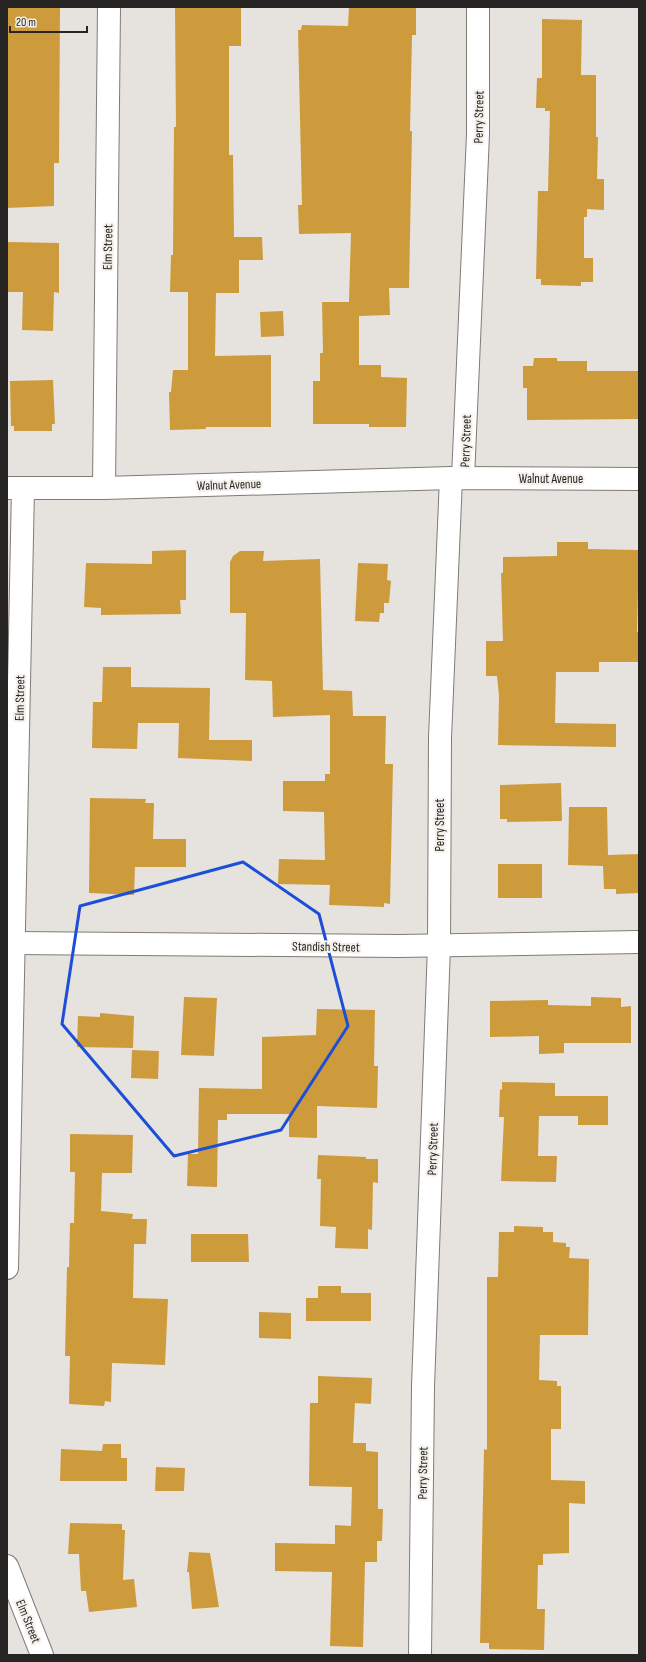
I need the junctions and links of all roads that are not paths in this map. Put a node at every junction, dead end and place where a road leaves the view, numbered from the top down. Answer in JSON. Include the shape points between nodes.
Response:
{"nodes":[{"id":1,"x":109,"y":7,"type":"edge"},
{"id":2,"x":478,"y":7,"type":"edge"},
{"id":3,"x":457,"y":478,"type":"junction"},
{"id":4,"x":639,"y":479,"type":"edge"},
{"id":5,"x":15,"y":488,"type":"edge"},
{"id":6,"x":104,"y":488,"type":"junction"},
{"id":7,"x":11,"y":836,"type":"edge"},
{"id":8,"x":639,"y":942,"type":"edge"},
{"id":9,"x":14,"y":943,"type":"junction"},
{"id":10,"x":439,"y":946,"type":"junction"},
{"id":11,"x":7,"y":1268,"type":"edge"},
{"id":12,"x":7,"y":1566,"type":"edge"},
{"id":13,"x":42,"y":1655,"type":"edge"},
{"id":14,"x":420,"y":1655,"type":"edge"}],
"edges":[{"from":1,"to":6,"type":"street","name":"Elm Street"},
{"from":2,"to":3,"type":"street","name":"Perry Street","via":[[478,134]]},
{"from":3,"to":4,"type":"street","name":"Walnut Avenue"},
{"from":3,"to":6,"type":"street","name":"Walnut Avenue"},
{"from":3,"to":10,"type":"street","name":"Perry Street","via":[[440,738]]},
{"from":5,"to":6,"type":"street","name":"Walnut Avenue"},
{"from":5,"to":7,"type":"street","name":"Elm Street"},
{"from":7,"to":9,"type":"street","name":"Elm Street"},
{"from":8,"to":10,"type":"street","name":"Standish Street"},
{"from":9,"to":10,"type":"street","name":"Standish Street"},
{"from":9,"to":11,"type":"street","name":"Elm Street"},
{"from":10,"to":14,"type":"street","name":"Perry Street","via":[[423,1386]]},
{"from":12,"to":13,"type":"street","name":"Elm Street"}]}
